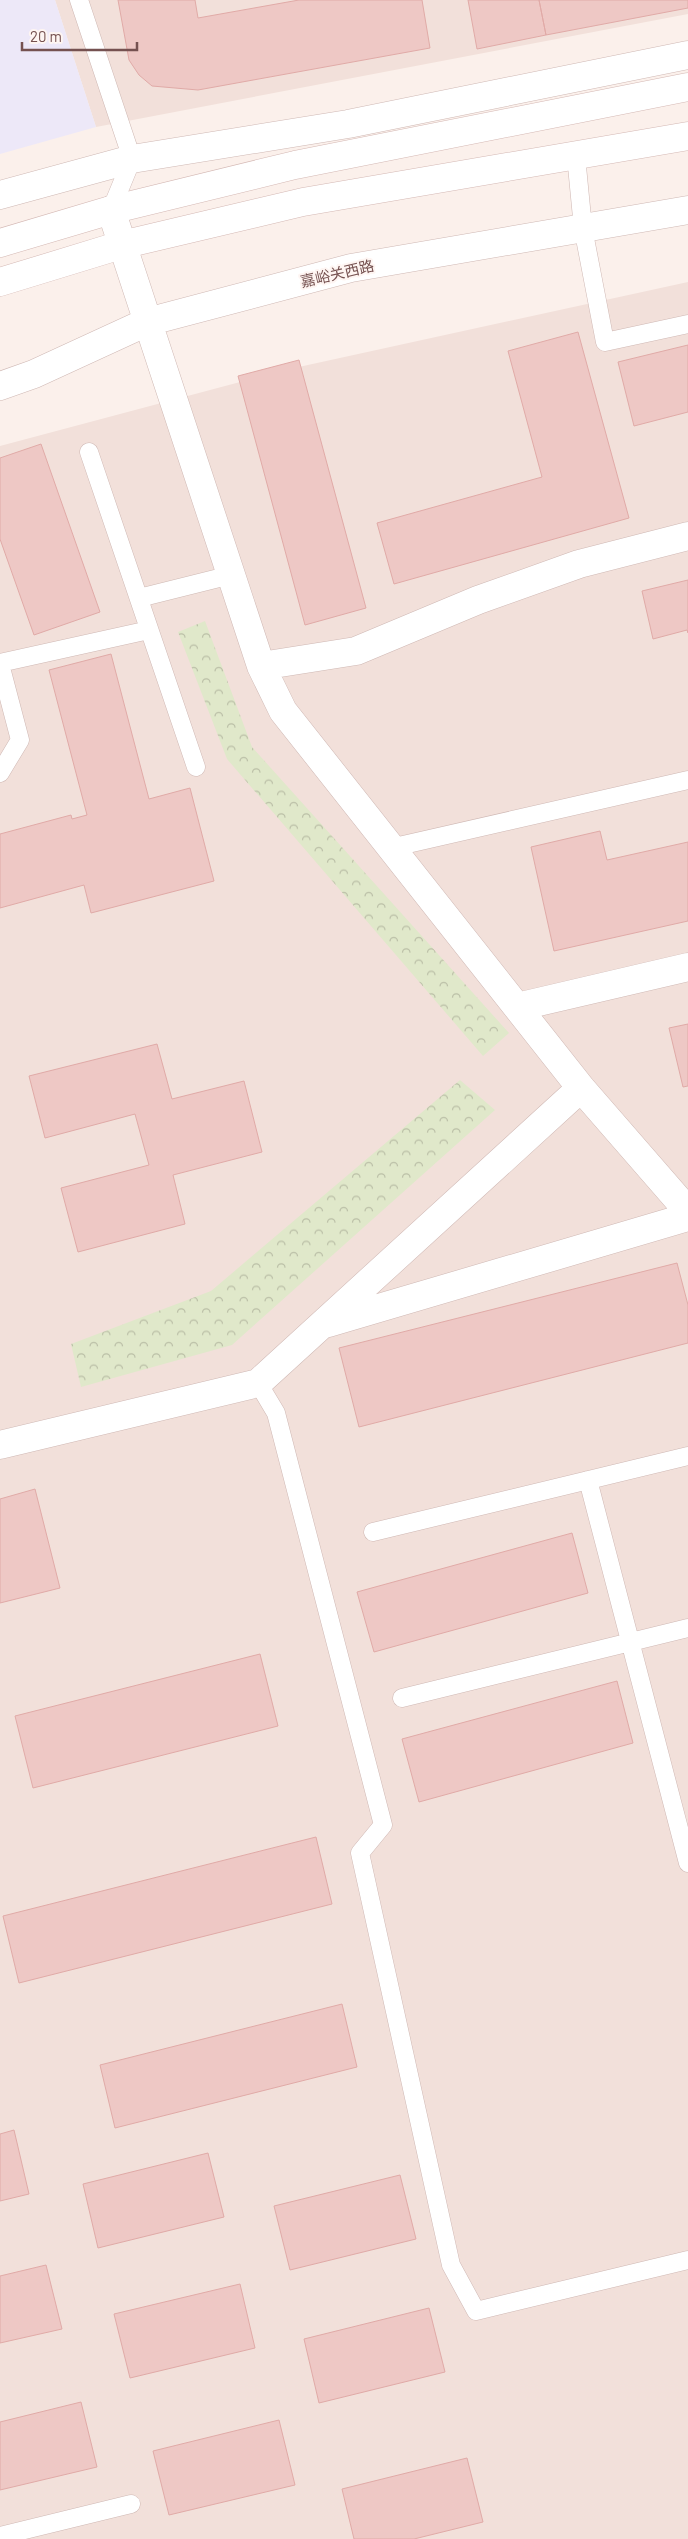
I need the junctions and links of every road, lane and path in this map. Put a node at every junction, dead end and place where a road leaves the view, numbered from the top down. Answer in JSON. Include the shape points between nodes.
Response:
{"nodes":[{"id":1,"x":79,"y":0,"type":"edge"},
{"id":2,"x":688,"y":55,"type":"edge"},
{"id":3,"x":688,"y":87,"type":"edge"},
{"id":4,"x":688,"y":136,"type":"edge"},
{"id":5,"x":576,"y":156,"type":"junction"},
{"id":6,"x":132,"y":158,"type":"junction"},
{"id":7,"x":0,"y":195,"type":"edge"},
{"id":8,"x":111,"y":210,"type":"junction"},
{"id":9,"x":688,"y":210,"type":"edge"},
{"id":10,"x":583,"y":228,"type":"junction"},
{"id":11,"x":0,"y":243,"type":"edge"},
{"id":12,"x":121,"y":245,"type":"junction"},
{"id":13,"x":0,"y":282,"type":"edge"},
{"id":14,"x":147,"y":322,"type":"junction"},
{"id":15,"x":688,"y":324,"type":"edge"},
{"id":16,"x":0,"y":386,"type":"edge"},
{"id":17,"x":89,"y":452,"type":"dead end"},
{"id":18,"x":688,"y":536,"type":"edge"},
{"id":19,"x":231,"y":575,"type":"junction"},
{"id":20,"x":139,"y":598,"type":"junction"},
{"id":21,"x":149,"y":630,"type":"junction"},
{"id":22,"x":0,"y":664,"type":"edge"},
{"id":23,"x":261,"y":666,"type":"junction"},
{"id":24,"x":196,"y":767,"type":"dead end"},
{"id":25,"x":0,"y":773,"type":"edge"},
{"id":26,"x":688,"y":780,"type":"edge"},
{"id":27,"x":390,"y":848,"type":"junction"},
{"id":28,"x":688,"y":967,"type":"edge"},
{"id":29,"x":517,"y":1007,"type":"junction"},
{"id":30,"x":581,"y":1088,"type":"junction"},
{"id":31,"x":679,"y":1187,"type":"edge"},
{"id":32,"x":688,"y":1211,"type":"edge"},
{"id":33,"x":688,"y":1217,"type":"edge"},
{"id":34,"x":322,"y":1324,"type":"junction"},
{"id":35,"x":258,"y":1383,"type":"junction"},
{"id":36,"x":0,"y":1445,"type":"edge"},
{"id":37,"x":688,"y":1456,"type":"edge"},
{"id":38,"x":588,"y":1480,"type":"junction"},
{"id":39,"x":373,"y":1532,"type":"dead end"},
{"id":40,"x":688,"y":1628,"type":"edge"},
{"id":41,"x":630,"y":1642,"type":"junction"},
{"id":42,"x":402,"y":1698,"type":"dead end"},
{"id":43,"x":688,"y":1863,"type":"edge"},
{"id":44,"x":688,"y":2260,"type":"edge"},
{"id":45,"x":131,"y":2504,"type":"dead end"},
{"id":46,"x":0,"y":2536,"type":"edge"}],
"edges":[{"from":1,"to":6,"type":"lane"},
{"from":2,"to":6,"type":"street","via":[[348,124]]},
{"from":3,"to":8,"type":"street","via":[[295,165]]},
{"from":4,"to":5,"type":"street"},
{"from":5,"to":10,"type":"lane"},
{"from":5,"to":12,"type":"street","via":[[303,202]]},
{"from":6,"to":7,"type":"street"},
{"from":6,"to":8,"type":"lane"},
{"from":8,"to":11,"type":"street"},
{"from":8,"to":12,"type":"street"},
{"from":9,"to":10,"type":"street","name":"嘉峪关西路"},
{"from":10,"to":14,"type":"street","name":"嘉峪关西路","via":[[351,268]]},
{"from":10,"to":15,"type":"lane","via":[[605,342]]},
{"from":12,"to":13,"type":"street"},
{"from":12,"to":14,"type":"street"},
{"from":14,"to":16,"type":"street","name":"嘉峪关西路","via":[[34,374]]},
{"from":14,"to":19,"type":"street"},
{"from":17,"to":20,"type":"lane"},
{"from":18,"to":23,"type":"street","via":[[579,564],[478,600],[356,651]]},
{"from":19,"to":20,"type":"lane"},
{"from":19,"to":23,"type":"street"},
{"from":20,"to":21,"type":"lane"},
{"from":21,"to":22,"type":"lane"},
{"from":21,"to":24,"type":"lane"},
{"from":22,"to":25,"type":"lane","via":[[20,740]]},
{"from":23,"to":27,"type":"street","via":[[283,710]]},
{"from":26,"to":27,"type":"lane"},
{"from":27,"to":29,"type":"street"},
{"from":28,"to":29,"type":"street"},
{"from":29,"to":30,"type":"street"},
{"from":30,"to":31,"type":"street"},
{"from":30,"to":34,"type":"street"},
{"from":31,"to":32,"type":"street"},
{"from":33,"to":34,"type":"street"},
{"from":34,"to":35,"type":"street"},
{"from":35,"to":36,"type":"street"},
{"from":35,"to":44,"type":"lane","via":[[276,1413],[383,1825],[360,1853],[451,2265],[476,2311]]},
{"from":37,"to":38,"type":"lane"},
{"from":38,"to":39,"type":"lane"},
{"from":38,"to":41,"type":"lane"},
{"from":40,"to":41,"type":"lane"},
{"from":41,"to":42,"type":"lane"},
{"from":41,"to":43,"type":"lane"},
{"from":45,"to":46,"type":"lane"}]}
